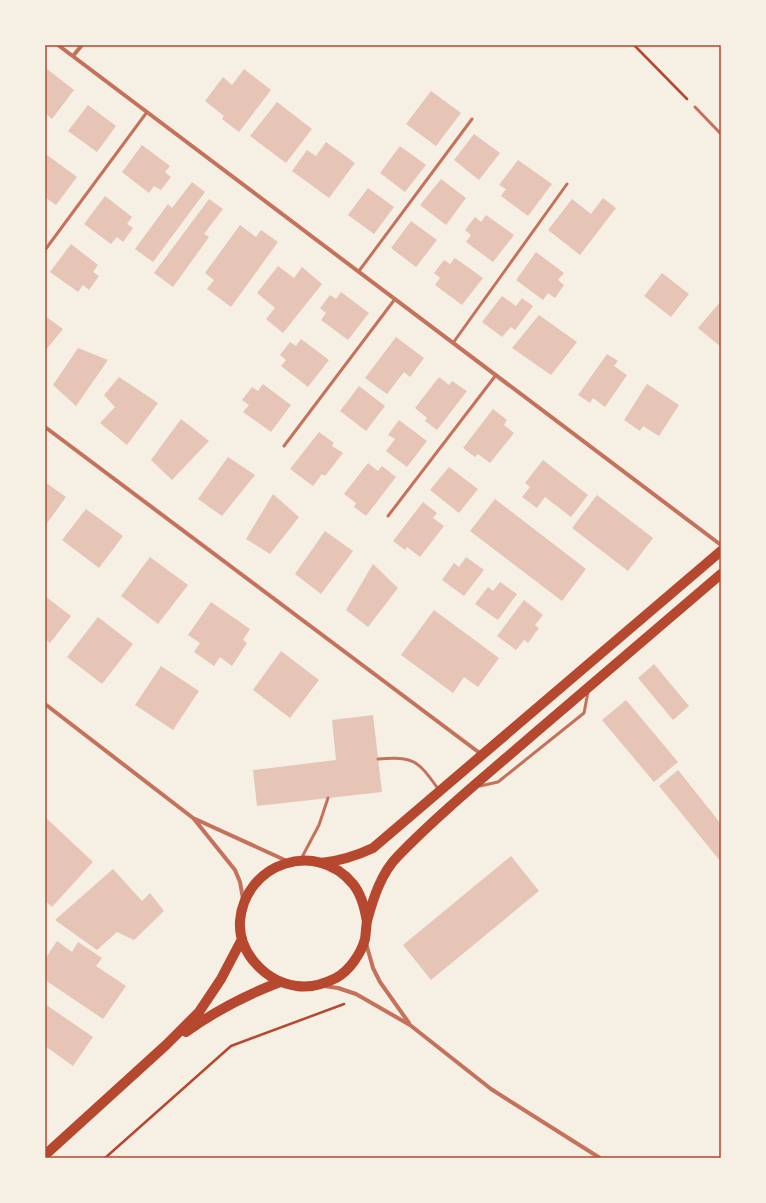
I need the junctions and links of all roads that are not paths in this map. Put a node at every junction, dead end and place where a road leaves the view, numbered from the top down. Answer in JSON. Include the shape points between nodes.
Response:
{"nodes":[{"id":1,"x":58,"y":45,"type":"edge"},
{"id":2,"x":82,"y":45,"type":"edge"},
{"id":3,"x":73,"y":56,"type":"junction"},
{"id":4,"x":695,"y":107,"type":"road end"},
{"id":5,"x":147,"y":112,"type":"junction"},
{"id":6,"x":472,"y":119,"type":"dead end"},
{"id":7,"x":721,"y":134,"type":"edge"},
{"id":8,"x":567,"y":184,"type":"dead end"},
{"id":9,"x":45,"y":250,"type":"edge"},
{"id":10,"x":359,"y":271,"type":"junction"},
{"id":11,"x":395,"y":299,"type":"junction"},
{"id":12,"x":453,"y":343,"type":"junction"},
{"id":13,"x":496,"y":375,"type":"junction"},
{"id":14,"x":45,"y":427,"type":"edge"},
{"id":15,"x":284,"y":446,"type":"dead end"},
{"id":16,"x":388,"y":516,"type":"dead end"},
{"id":17,"x":721,"y":545,"type":"edge"},
{"id":18,"x":721,"y":551,"type":"edge"},
{"id":19,"x":721,"y":574,"type":"edge"},
{"id":20,"x":588,"y":687,"type":"junction"},
{"id":21,"x":45,"y":704,"type":"edge"},
{"id":22,"x":481,"y":754,"type":"junction"},
{"id":23,"x":378,"y":759,"type":"dead end"},
{"id":24,"x":472,"y":787,"type":"junction"},
{"id":25,"x":440,"y":791,"type":"junction"},
{"id":26,"x":328,"y":798,"type":"dead end"},
{"id":27,"x":193,"y":818,"type":"junction"},
{"id":28,"x":300,"y":860,"type":"junction"},
{"id":29,"x":289,"y":862,"type":"junction"},
{"id":30,"x":321,"y":863,"type":"junction"},
{"id":31,"x":244,"y":901,"type":"junction"},
{"id":32,"x":367,"y":922,"type":"junction"},
{"id":33,"x":242,"y":940,"type":"junction"},
{"id":34,"x":365,"y":940,"type":"junction"},
{"id":35,"x":280,"y":982,"type":"junction"},
{"id":36,"x":316,"y":986,"type":"junction"},
{"id":37,"x":410,"y":1025,"type":"junction"},
{"id":38,"x":166,"y":1045,"type":"junction"},
{"id":39,"x":45,"y":1155,"type":"edge"},
{"id":40,"x":600,"y":1158,"type":"edge"}],
"edges":[{"from":1,"to":3,"type":"street"},
{"from":2,"to":3,"type":"street"},
{"from":3,"to":5,"type":"street"},
{"from":4,"to":7,"type":"lane"},
{"from":5,"to":9,"type":"lane"},
{"from":5,"to":10,"type":"street"},
{"from":6,"to":10,"type":"lane"},
{"from":8,"to":12,"type":"lane"},
{"from":10,"to":11,"type":"street"},
{"from":11,"to":12,"type":"street"},
{"from":11,"to":15,"type":"lane"},
{"from":12,"to":13,"type":"street"},
{"from":13,"to":16,"type":"lane"},
{"from":13,"to":17,"type":"street"},
{"from":14,"to":22,"type":"street"},
{"from":18,"to":22,"type":"main road"},
{"from":19,"to":20,"type":"main road"},
{"from":20,"to":24,"type":"main road"},
{"from":20,"to":24,"type":"lane","via":[[584,713],[498,782]]},
{"from":21,"to":27,"type":"street"},
{"from":22,"to":25,"type":"main road"},
{"from":23,"to":25,"type":"lane","via":[[404,758],[418,764]]},
{"from":24,"to":32,"type":"main road","via":[[390,865],[377,891]]},
{"from":25,"to":30,"type":"main road","via":[[373,848],[356,856]]},
{"from":26,"to":28,"type":"lane"},
{"from":27,"to":29,"type":"street"},
{"from":27,"to":31,"type":"street","via":[[235,870]]},
{"from":28,"to":29,"type":"main road"},
{"from":28,"to":30,"type":"main road"},
{"from":29,"to":31,"type":"main road","via":[[265,874],[254,884]]},
{"from":30,"to":32,"type":"main road","via":[[339,871],[354,885],[364,902]]},
{"from":31,"to":33,"type":"main road","via":[[240,922]]},
{"from":32,"to":34,"type":"main road"},
{"from":33,"to":35,"type":"main road","via":[[250,957],[263,972]]},
{"from":33,"to":38,"type":"main road","via":[[231,963],[199,1012]]},
{"from":34,"to":36,"type":"main road","via":[[354,961],[337,977]]},
{"from":34,"to":37,"type":"street","via":[[380,982]]},
{"from":35,"to":36,"type":"main road","via":[[297,986]]},
{"from":35,"to":38,"type":"main road","via":[[238,1000]]},
{"from":36,"to":37,"type":"street","via":[[338,988],[356,994]]},
{"from":37,"to":40,"type":"street","via":[[491,1089]]},
{"from":38,"to":39,"type":"main road"}]}
